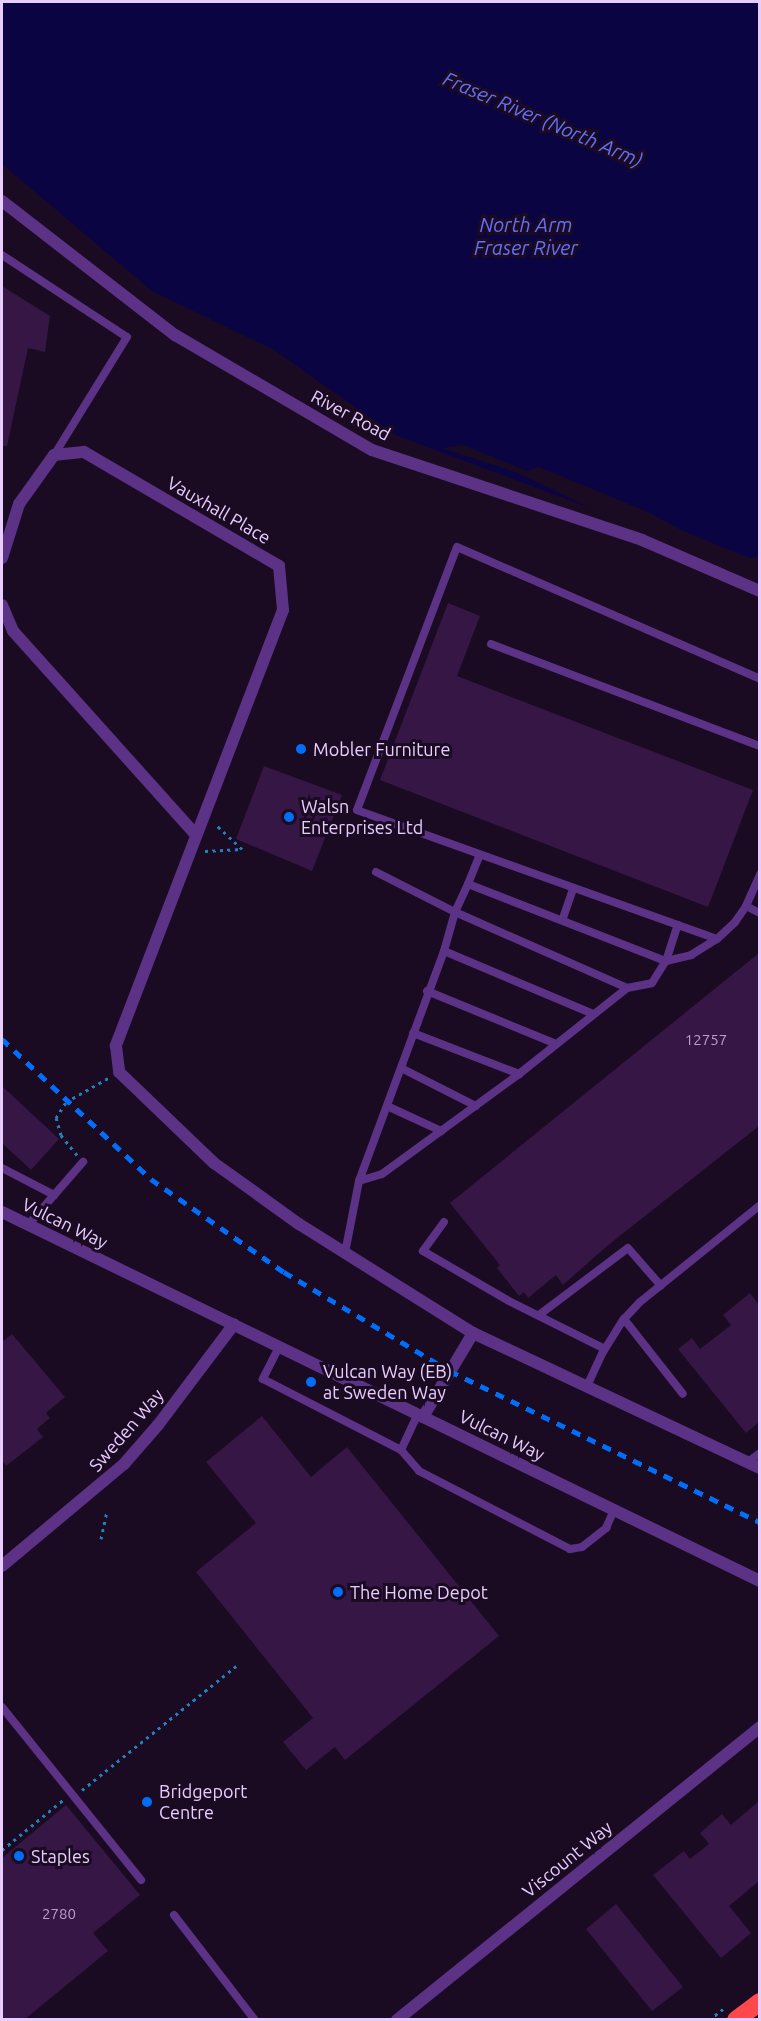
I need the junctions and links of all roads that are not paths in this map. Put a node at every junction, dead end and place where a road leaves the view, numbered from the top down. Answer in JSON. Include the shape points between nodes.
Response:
{"nodes":[{"id":1,"x":2,"y":201,"type":"edge"},
{"id":2,"x":2,"y":255,"type":"edge"},
{"id":3,"x":54,"y":455,"type":"junction"},
{"id":4,"x":2,"y":558,"type":"edge"},
{"id":5,"x":759,"y":591,"type":"edge"},
{"id":6,"x":2,"y":605,"type":"edge"},
{"id":7,"x":491,"y":644,"type":"dead end"},
{"id":8,"x":759,"y":679,"type":"edge"},
{"id":9,"x":759,"y":746,"type":"edge"},
{"id":10,"x":195,"y":834,"type":"junction"},
{"id":11,"x":480,"y":855,"type":"junction"},
{"id":12,"x":376,"y":872,"type":"dead end"},
{"id":13,"x":759,"y":874,"type":"edge"},
{"id":14,"x":468,"y":884,"type":"junction"},
{"id":15,"x":573,"y":889,"type":"junction"},
{"id":16,"x":746,"y":906,"type":"junction"},
{"id":17,"x":455,"y":912,"type":"junction"},
{"id":18,"x":759,"y":913,"type":"edge"},
{"id":19,"x":563,"y":918,"type":"junction"},
{"id":20,"x":678,"y":925,"type":"junction"},
{"id":21,"x":717,"y":939,"type":"junction"},
{"id":22,"x":444,"y":951,"type":"junction"},
{"id":23,"x":666,"y":961,"type":"junction"},
{"id":24,"x":627,"y":988,"type":"junction"},
{"id":25,"x":427,"y":991,"type":"junction"},
{"id":26,"x":593,"y":1014,"type":"junction"},
{"id":27,"x":413,"y":1034,"type":"junction"},
{"id":28,"x":554,"y":1043,"type":"junction"},
{"id":29,"x":401,"y":1068,"type":"junction"},
{"id":30,"x":519,"y":1074,"type":"junction"},
{"id":31,"x":387,"y":1106,"type":"junction"},
{"id":32,"x":476,"y":1106,"type":"junction"},
{"id":33,"x":441,"y":1131,"type":"junction"},
{"id":34,"x":83,"y":1162,"type":"road end"},
{"id":35,"x":2,"y":1168,"type":"edge"},
{"id":36,"x":359,"y":1181,"type":"junction"},
{"id":37,"x":54,"y":1195,"type":"junction"},
{"id":38,"x":759,"y":1205,"type":"edge"},
{"id":39,"x":2,"y":1212,"type":"edge"},
{"id":40,"x":444,"y":1222,"type":"dead end"},
{"id":41,"x":28,"y":1225,"type":"junction"},
{"id":42,"x":345,"y":1253,"type":"junction"},
{"id":43,"x":661,"y":1286,"type":"junction"},
{"id":44,"x":539,"y":1315,"type":"junction"},
{"id":45,"x":624,"y":1318,"type":"junction"},
{"id":46,"x":234,"y":1324,"type":"junction"},
{"id":47,"x":473,"y":1334,"type":"junction"},
{"id":48,"x":279,"y":1347,"type":"junction"},
{"id":49,"x":605,"y":1348,"type":"junction"},
{"id":50,"x":587,"y":1386,"type":"junction"},
{"id":51,"x":683,"y":1394,"type":"dead end"},
{"id":52,"x":421,"y":1416,"type":"junction"},
{"id":53,"x":401,"y":1450,"type":"junction"},
{"id":54,"x":759,"y":1453,"type":"edge"},
{"id":55,"x":754,"y":1465,"type":"edge"},
{"id":56,"x":614,"y":1510,"type":"junction"},
{"id":57,"x":2,"y":1566,"type":"edge"},
{"id":58,"x":759,"y":1581,"type":"edge"},
{"id":59,"x":2,"y":1707,"type":"edge"},
{"id":60,"x":759,"y":1727,"type":"edge"},
{"id":61,"x":141,"y":1880,"type":"dead end"},
{"id":62,"x":174,"y":1915,"type":"dead end"},
{"id":63,"x":759,"y":2002,"type":"edge"},
{"id":64,"x":255,"y":2019,"type":"edge"},
{"id":65,"x":397,"y":2019,"type":"edge"},
{"id":66,"x":736,"y":2019,"type":"edge"}],
"edges":[{"from":1,"to":5,"type":"street","name":"River Road","via":[[175,335],[372,450],[642,540]]},
{"from":2,"to":3,"type":"lane","via":[[127,337]]},
{"from":3,"to":4,"type":"street","via":[[20,504]]},
{"from":3,"to":10,"type":"street","name":"Vauxhall Place","via":[[84,452],[279,566],[283,610]]},
{"from":6,"to":10,"type":"street","via":[[13,631]]},
{"from":7,"to":9,"type":"lane"},
{"from":8,"to":11,"type":"lane","via":[[457,547],[357,810]]},
{"from":10,"to":42,"type":"street","name":"Vauxhall Place","via":[[116,1046],[119,1072],[214,1163]]},
{"from":11,"to":14,"type":"lane"},
{"from":11,"to":15,"type":"lane"},
{"from":12,"to":17,"type":"lane"},
{"from":13,"to":16,"type":"lane"},
{"from":14,"to":17,"type":"lane"},
{"from":14,"to":19,"type":"lane"},
{"from":15,"to":19,"type":"lane"},
{"from":15,"to":20,"type":"lane"},
{"from":16,"to":18,"type":"lane"},
{"from":16,"to":21,"type":"lane"},
{"from":17,"to":22,"type":"lane"},
{"from":17,"to":24,"type":"lane"},
{"from":19,"to":23,"type":"lane"},
{"from":20,"to":21,"type":"lane"},
{"from":20,"to":23,"type":"lane"},
{"from":21,"to":23,"type":"lane","via":[[691,955]]},
{"from":22,"to":25,"type":"lane"},
{"from":22,"to":26,"type":"lane"},
{"from":23,"to":24,"type":"lane","via":[[652,983]]},
{"from":24,"to":26,"type":"lane"},
{"from":25,"to":27,"type":"lane"},
{"from":25,"to":28,"type":"lane"},
{"from":26,"to":28,"type":"lane"},
{"from":27,"to":29,"type":"lane"},
{"from":27,"to":30,"type":"lane"},
{"from":28,"to":30,"type":"lane"},
{"from":29,"to":31,"type":"lane"},
{"from":29,"to":32,"type":"lane"},
{"from":30,"to":32,"type":"lane"},
{"from":31,"to":33,"type":"lane"},
{"from":31,"to":36,"type":"lane"},
{"from":32,"to":33,"type":"lane"},
{"from":33,"to":36,"type":"lane","via":[[382,1174]]},
{"from":34,"to":37,"type":"lane"},
{"from":35,"to":37,"type":"lane"},
{"from":36,"to":42,"type":"lane"},
{"from":37,"to":41,"type":"lane"},
{"from":38,"to":43,"type":"lane"},
{"from":39,"to":41,"type":"street","name":"Vulcan Way"},
{"from":40,"to":44,"type":"lane","via":[[423,1251]]},
{"from":41,"to":46,"type":"street","name":"Vulcan Way"},
{"from":42,"to":47,"type":"street"},
{"from":43,"to":44,"type":"lane","via":[[628,1248]]},
{"from":43,"to":45,"type":"lane"},
{"from":44,"to":49,"type":"lane"},
{"from":45,"to":49,"type":"lane"},
{"from":45,"to":51,"type":"lane"},
{"from":46,"to":48,"type":"street","name":"Vulcan Way"},
{"from":46,"to":57,"type":"street","name":"Sweden Way","via":[[124,1464]]},
{"from":47,"to":50,"type":"street"},
{"from":47,"to":52,"type":"street"},
{"from":48,"to":52,"type":"street","name":"Vulcan Way"},
{"from":48,"to":53,"type":"lane","via":[[263,1379]]},
{"from":49,"to":50,"type":"lane"},
{"from":50,"to":55,"type":"street"},
{"from":52,"to":53,"type":"lane"},
{"from":52,"to":56,"type":"street","name":"Vulcan Way"},
{"from":53,"to":56,"type":"lane","via":[[419,1471],[570,1549],[582,1547],[606,1528]]},
{"from":54,"to":55,"type":"lane"},
{"from":56,"to":58,"type":"street","name":"Vulcan Way"},
{"from":59,"to":61,"type":"lane"},
{"from":60,"to":65,"type":"street","name":"Viscount Way"},
{"from":62,"to":64,"type":"lane"},
{"from":63,"to":66,"type":"highway"}]}
